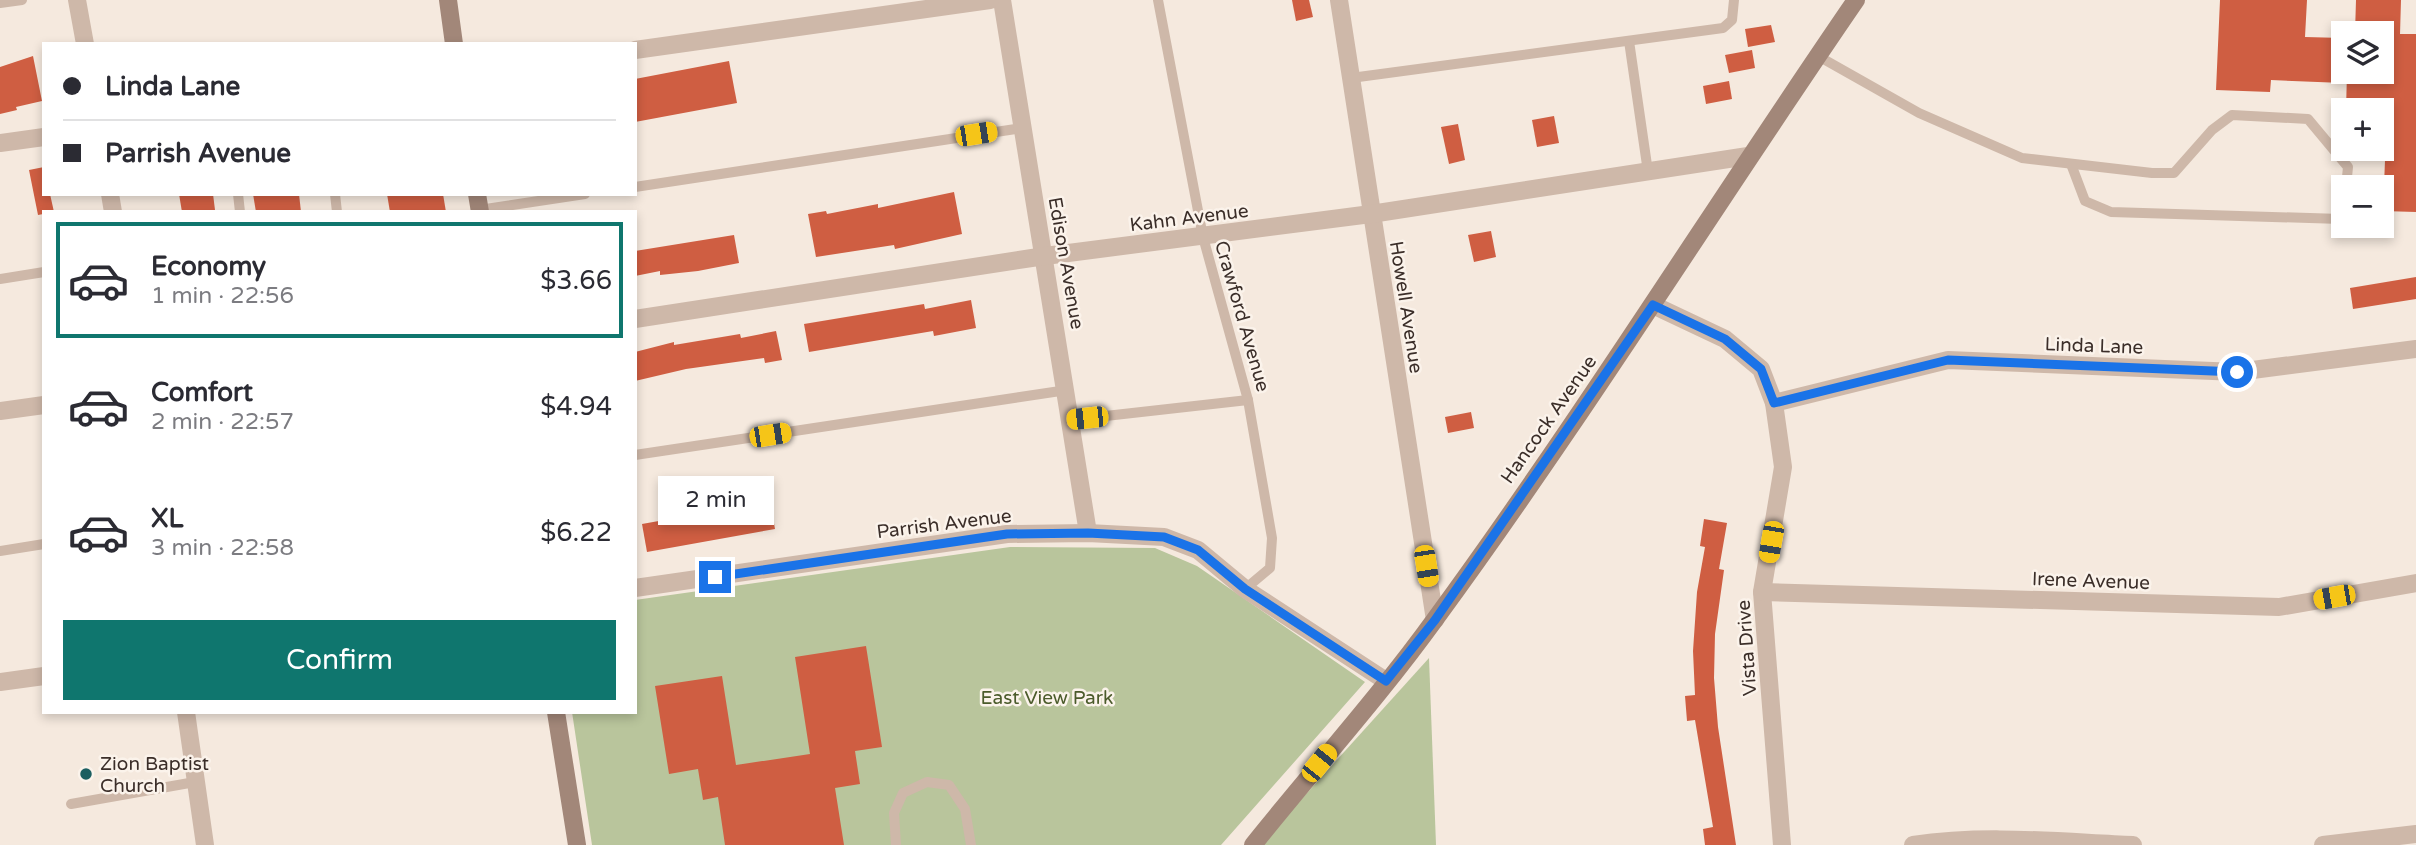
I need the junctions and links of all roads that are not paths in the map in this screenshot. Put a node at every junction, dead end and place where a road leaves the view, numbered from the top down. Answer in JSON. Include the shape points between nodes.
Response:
{"nodes":[{"id":1,"x":22,"y":0,"type":"edge"},
{"id":2,"x":77,"y":0,"type":"edge"},
{"id":3,"x":448,"y":0,"type":"edge"},
{"id":4,"x":990,"y":0,"type":"edge"},
{"id":5,"x":1002,"y":0,"type":"edge"},
{"id":6,"x":1158,"y":0,"type":"edge"},
{"id":7,"x":1339,"y":0,"type":"edge"},
{"id":8,"x":1734,"y":0,"type":"edge"},
{"id":9,"x":1856,"y":0,"type":"edge"},
{"id":10,"x":0,"y":3,"type":"edge"},
{"id":11,"x":1629,"y":41,"type":"junction"},
{"id":12,"x":85,"y":42,"type":"edge"},
{"id":13,"x":454,"y":42,"type":"edge"},
{"id":14,"x":637,"y":50,"type":"edge"},
{"id":15,"x":1818,"y":56,"type":"junction"},
{"id":16,"x":1351,"y":78,"type":"junction"},
{"id":17,"x":1021,"y":128,"type":"junction"},
{"id":18,"x":42,"y":136,"type":"edge"},
{"id":19,"x":0,"y":143,"type":"edge"},
{"id":20,"x":1748,"y":156,"type":"junction"},
{"id":21,"x":2071,"y":164,"type":"junction"},
{"id":22,"x":1648,"y":172,"type":"junction"},
{"id":23,"x":2347,"y":175,"type":"edge"},
{"id":24,"x":637,"y":187,"type":"edge"},
{"id":25,"x":566,"y":196,"type":"edge"},
{"id":26,"x":479,"y":205,"type":"edge"},
{"id":27,"x":1371,"y":214,"type":"junction"},
{"id":28,"x":2331,"y":219,"type":"edge"},
{"id":29,"x":1202,"y":237,"type":"junction"},
{"id":30,"x":1045,"y":256,"type":"junction"},
{"id":31,"x":42,"y":272,"type":"edge"},
{"id":32,"x":0,"y":279,"type":"edge"},
{"id":33,"x":1653,"y":305,"type":"junction"},
{"id":34,"x":637,"y":319,"type":"edge"},
{"id":35,"x":2416,"y":349,"type":"edge"},
{"id":36,"x":1067,"y":390,"type":"junction"},
{"id":37,"x":1248,"y":400,"type":"junction"},
{"id":38,"x":1774,"y":403,"type":"junction"},
{"id":39,"x":42,"y":405,"type":"edge"},
{"id":40,"x":0,"y":411,"type":"edge"},
{"id":41,"x":1070,"y":420,"type":"junction"},
{"id":42,"x":637,"y":455,"type":"edge"},
{"id":43,"x":1088,"y":533,"type":"junction"},
{"id":44,"x":42,"y":544,"type":"edge"},
{"id":45,"x":0,"y":551,"type":"edge"},
{"id":46,"x":2416,"y":583,"type":"edge"},
{"id":47,"x":637,"y":588,"type":"edge"},
{"id":48,"x":1245,"y":589,"type":"junction"},
{"id":49,"x":1762,"y":592,"type":"junction"},
{"id":50,"x":1435,"y":620,"type":"junction"},
{"id":51,"x":42,"y":676,"type":"edge"},
{"id":52,"x":1386,"y":681,"type":"junction"},
{"id":53,"x":0,"y":682,"type":"edge"},
{"id":54,"x":186,"y":714,"type":"edge"},
{"id":55,"x":556,"y":714,"type":"edge"},
{"id":56,"x":195,"y":782,"type":"junction"},
{"id":57,"x":71,"y":804,"type":"dead end"},
{"id":58,"x":2416,"y":834,"type":"edge"},
{"id":59,"x":205,"y":845,"type":"edge"},
{"id":60,"x":577,"y":845,"type":"edge"},
{"id":61,"x":896,"y":845,"type":"edge"},
{"id":62,"x":971,"y":845,"type":"edge"},
{"id":63,"x":1252,"y":845,"type":"edge"},
{"id":64,"x":1783,"y":845,"type":"edge"},
{"id":65,"x":1913,"y":845,"type":"edge"},
{"id":66,"x":2133,"y":845,"type":"edge"},
{"id":67,"x":2323,"y":845,"type":"edge"}],
"edges":[{"from":1,"to":10,"type":"lane"},
{"from":2,"to":12,"type":"street"},
{"from":3,"to":13,"type":"street"},
{"from":4,"to":14,"type":"street"},
{"from":5,"to":17,"type":"street","name":"Edison Avenue"},
{"from":6,"to":29,"type":"lane","name":"Crawford Avenue"},
{"from":7,"to":16,"type":"street","name":"Howell Avenue"},
{"from":8,"to":11,"type":"lane","via":[[1732,20],[1723,28]]},
{"from":9,"to":15,"type":"street","name":"Hancock Avenue"},
{"from":11,"to":16,"type":"lane"},
{"from":11,"to":22,"type":"lane"},
{"from":15,"to":20,"type":"street","name":"Hancock Avenue"},
{"from":15,"to":21,"type":"lane","via":[[1919,113],[2022,158]]},
{"from":16,"to":27,"type":"street","name":"Howell Avenue"},
{"from":17,"to":24,"type":"lane"},
{"from":17,"to":30,"type":"street","name":"Edison Avenue"},
{"from":18,"to":19,"type":"street"},
{"from":20,"to":22,"type":"street","name":"Kahn Avenue"},
{"from":20,"to":33,"type":"street","name":"Hancock Avenue"},
{"from":21,"to":23,"type":"lane","via":[[2174,173],[2212,130],[2232,116],[2308,118],[2348,167]]},
{"from":21,"to":28,"type":"lane","via":[[2085,201],[2111,212]]},
{"from":22,"to":27,"type":"street","name":"Kahn Avenue"},
{"from":25,"to":26,"type":"lane"},
{"from":27,"to":29,"type":"street","name":"Kahn Avenue"},
{"from":27,"to":50,"type":"street","name":"Howell Avenue"},
{"from":29,"to":30,"type":"street","name":"Kahn Avenue"},
{"from":29,"to":37,"type":"lane","name":"Crawford Avenue"},
{"from":30,"to":34,"type":"street","name":"Kahn Avenue"},
{"from":30,"to":36,"type":"street","name":"Edison Avenue"},
{"from":31,"to":32,"type":"lane"},
{"from":33,"to":38,"type":"street","name":"Vista Drive","via":[[1725,339],[1761,369]]},
{"from":33,"to":50,"type":"street","name":"Hancock Avenue"},
{"from":35,"to":38,"type":"street","name":"Linda Lane","via":[[2237,372],[1948,360]]},
{"from":36,"to":41,"type":"street","name":"Edison Avenue"},
{"from":36,"to":42,"type":"lane"},
{"from":37,"to":41,"type":"lane"},
{"from":37,"to":48,"type":"lane","name":"Crawford Avenue","via":[[1272,538],[1270,568]]},
{"from":38,"to":49,"type":"street","name":"Vista Drive","via":[[1783,467]]},
{"from":39,"to":40,"type":"street"},
{"from":41,"to":43,"type":"street","name":"Edison Avenue"},
{"from":43,"to":47,"type":"street","name":"Parrish Avenue","via":[[1007,534]]},
{"from":43,"to":48,"type":"street","name":"Parrish Avenue","via":[[1164,537],[1198,550]]},
{"from":44,"to":45,"type":"lane"},
{"from":46,"to":49,"type":"street","name":"Irene Avenue","via":[[2279,607]]},
{"from":48,"to":52,"type":"street","name":"Parrish Avenue"},
{"from":49,"to":64,"type":"street","name":"Vista Drive"},
{"from":50,"to":52,"type":"street","name":"Hancock Avenue"},
{"from":51,"to":53,"type":"street"},
{"from":52,"to":63,"type":"street","name":"Hancock Avenue"},
{"from":54,"to":56,"type":"street"},
{"from":55,"to":60,"type":"street"},
{"from":56,"to":57,"type":"lane"},
{"from":56,"to":59,"type":"street"},
{"from":58,"to":67,"type":"street"},
{"from":61,"to":62,"type":"lane","via":[[894,813],[903,793],[927,782],[949,785],[965,808]]},
{"from":65,"to":66,"type":"street","via":[[2001,840]]}]}
